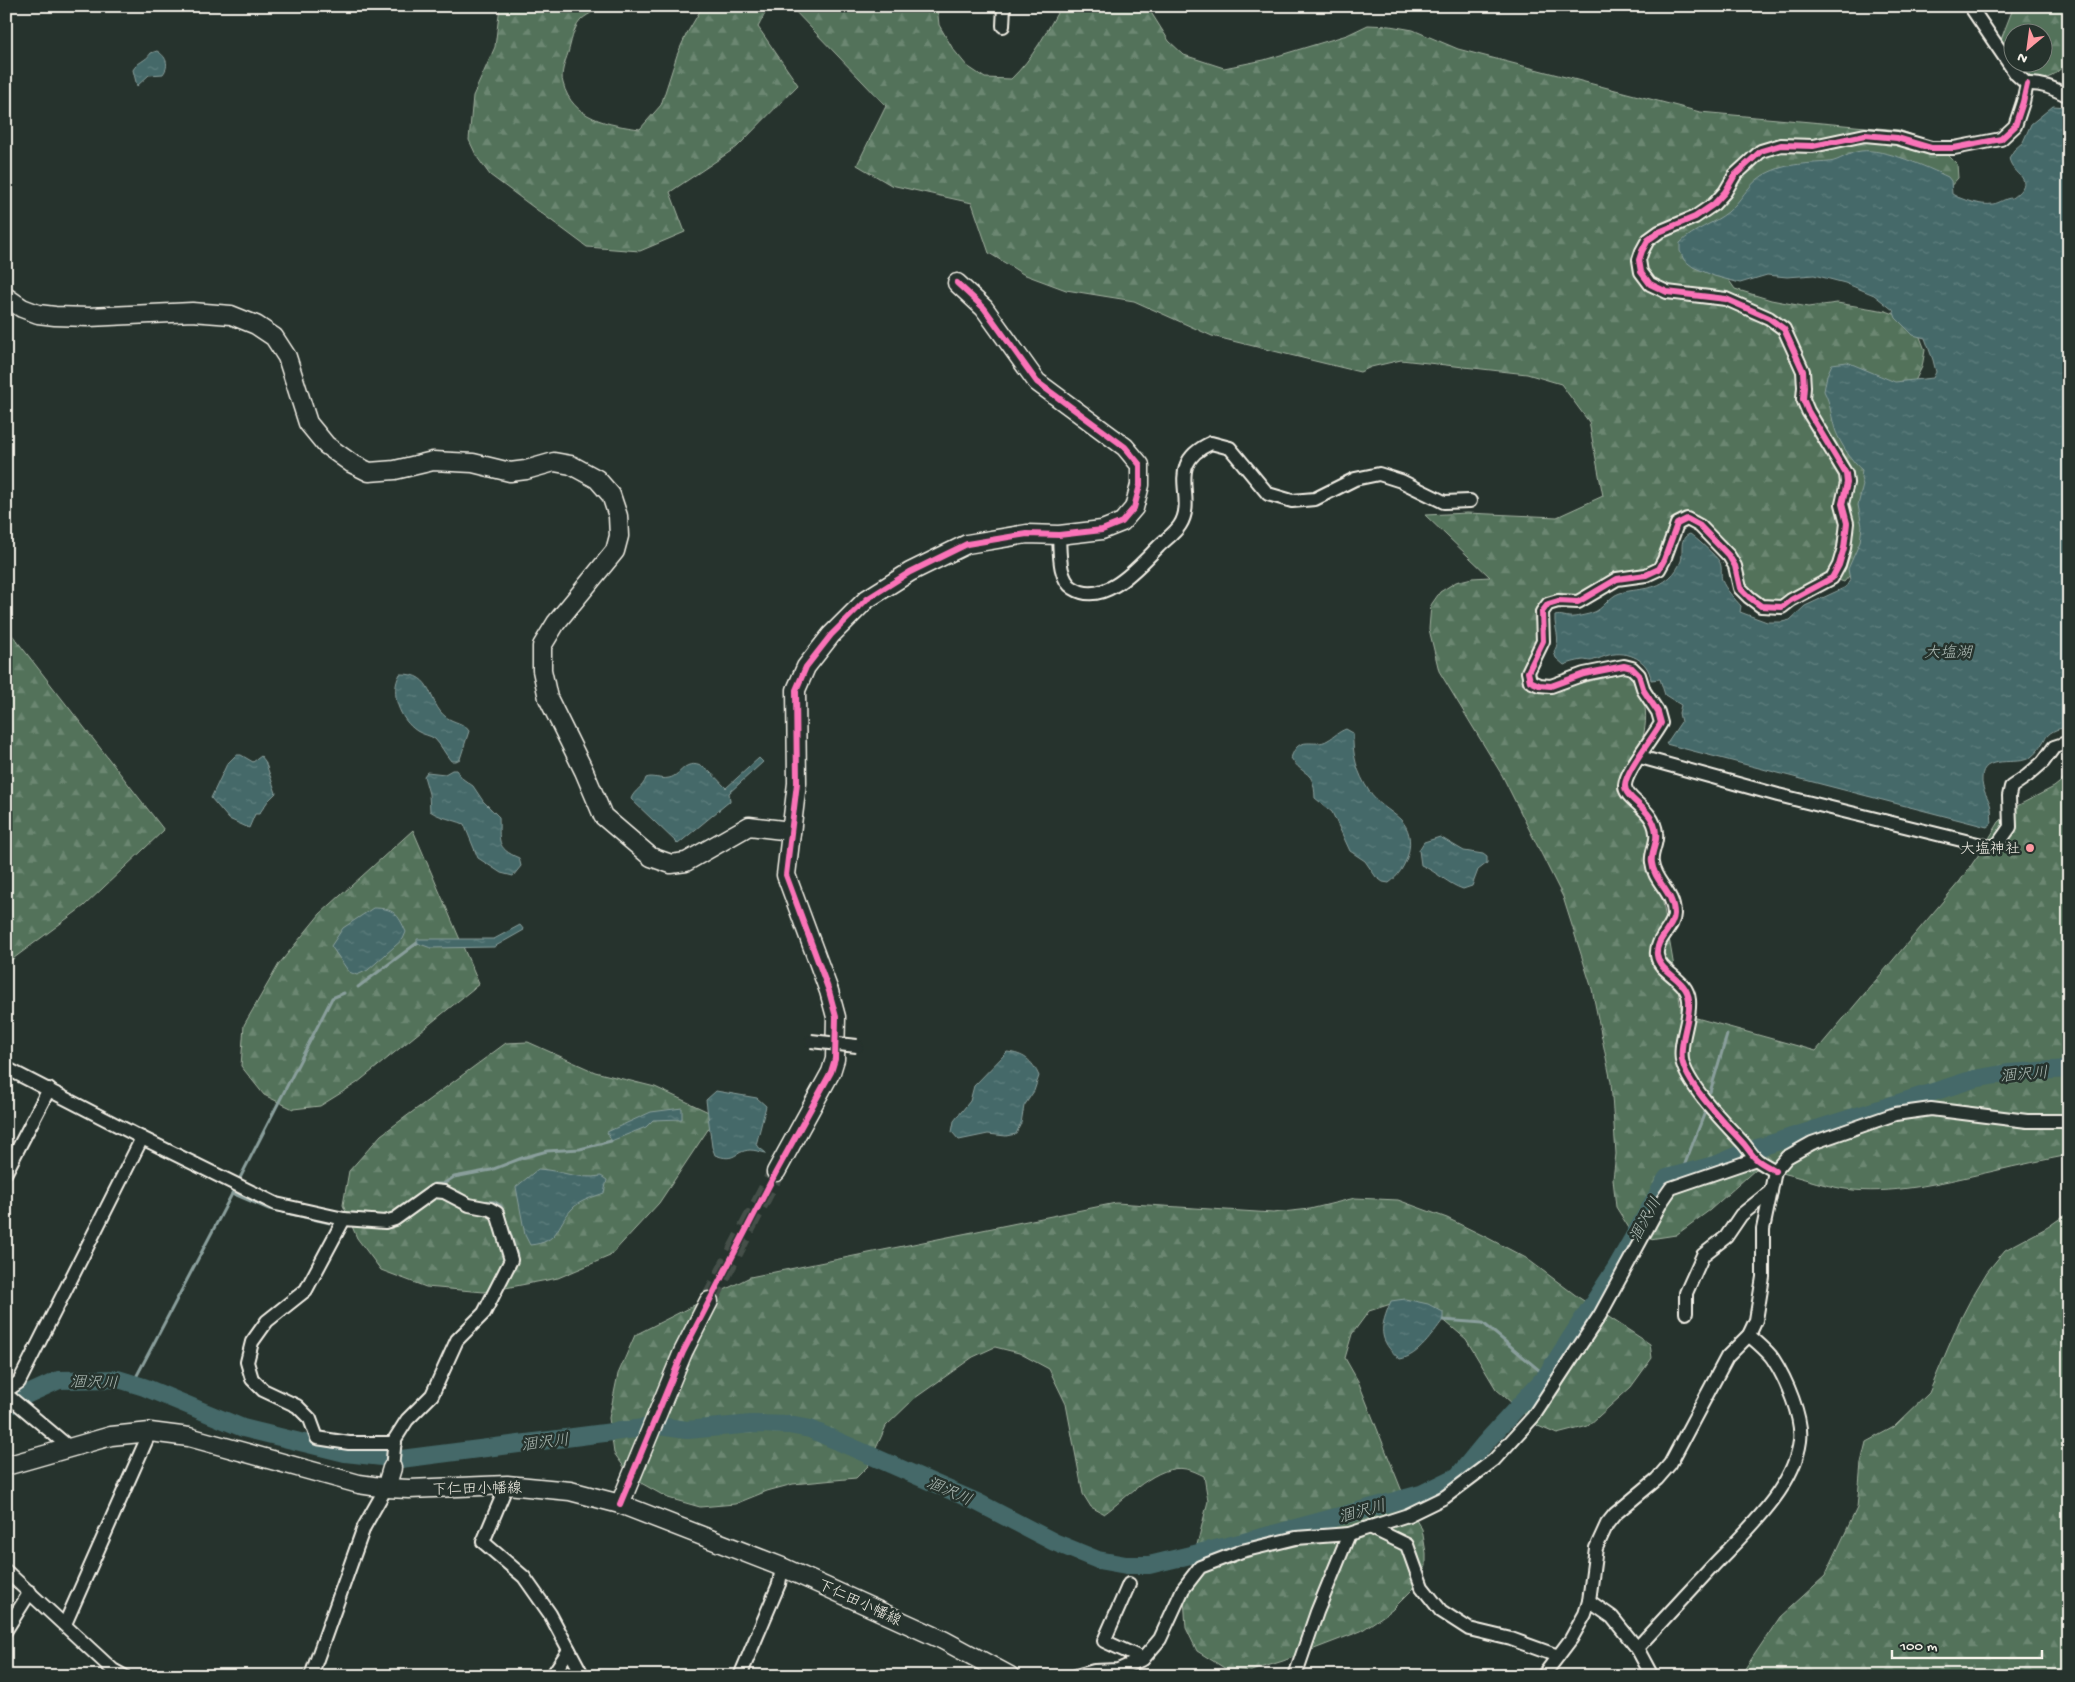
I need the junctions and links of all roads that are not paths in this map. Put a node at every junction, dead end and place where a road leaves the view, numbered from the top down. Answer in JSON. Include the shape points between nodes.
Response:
{"nodes":[{"id":1,"x":1004,"y":6,"type":"edge"},
{"id":2,"x":1970,"y":6,"type":"edge"},
{"id":3,"x":1003,"y":26,"type":"dead end"},
{"id":4,"x":2027,"y":84,"type":"junction"},
{"id":5,"x":2069,"y":96,"type":"edge"},
{"id":6,"x":957,"y":283,"type":"dead end"},
{"id":7,"x":6,"y":296,"type":"edge"},
{"id":8,"x":1470,"y":502,"type":"dead end"},
{"id":9,"x":1059,"y":535,"type":"junction"},
{"id":10,"x":2069,"y":742,"type":"edge"},
{"id":11,"x":1640,"y":757,"type":"junction"},
{"id":12,"x":791,"y":831,"type":"junction"},
{"id":13,"x":811,"y":1041,"type":"dead end"},
{"id":14,"x":858,"y":1046,"type":"dead end"},
{"id":15,"x":6,"y":1068,"type":"edge"},
{"id":16,"x":48,"y":1089,"type":"junction"},
{"id":17,"x":2069,"y":1121,"type":"edge"},
{"id":18,"x":142,"y":1138,"type":"junction"},
{"id":19,"x":1756,"y":1159,"type":"junction"},
{"id":20,"x":1775,"y":1171,"type":"junction"},
{"id":21,"x":6,"y":1172,"type":"edge"},
{"id":22,"x":776,"y":1172,"type":"tunnel mouth"},
{"id":23,"x":1771,"y":1191,"type":"junction"},
{"id":24,"x":344,"y":1219,"type":"junction"},
{"id":25,"x":709,"y":1301,"type":"tunnel mouth"},
{"id":26,"x":1686,"y":1313,"type":"dead end"},
{"id":27,"x":1749,"y":1335,"type":"junction"},
{"id":28,"x":7,"y":1394,"type":"edge"},
{"id":29,"x":150,"y":1432,"type":"junction"},
{"id":30,"x":69,"y":1447,"type":"junction"},
{"id":31,"x":394,"y":1454,"type":"junction"},
{"id":32,"x":6,"y":1466,"type":"edge"},
{"id":33,"x":507,"y":1484,"type":"junction"},
{"id":34,"x":386,"y":1488,"type":"junction"},
{"id":35,"x":620,"y":1504,"type":"junction"},
{"id":36,"x":1370,"y":1527,"type":"junction"},
{"id":37,"x":1348,"y":1534,"type":"junction"},
{"id":38,"x":782,"y":1567,"type":"junction"},
{"id":39,"x":6,"y":1571,"type":"edge"},
{"id":40,"x":1129,"y":1584,"type":"dead end"},
{"id":41,"x":30,"y":1592,"type":"junction"},
{"id":42,"x":1589,"y":1601,"type":"junction"},
{"id":43,"x":65,"y":1624,"type":"junction"},
{"id":44,"x":6,"y":1630,"type":"edge"},
{"id":45,"x":1637,"y":1648,"type":"junction"},
{"id":46,"x":569,"y":1650,"type":"junction"},
{"id":47,"x":1558,"y":1656,"type":"junction"},
{"id":48,"x":1143,"y":1659,"type":"junction"},
{"id":49,"x":124,"y":1676,"type":"edge"},
{"id":50,"x":312,"y":1676,"type":"edge"},
{"id":51,"x":552,"y":1676,"type":"edge"},
{"id":52,"x":583,"y":1676,"type":"edge"},
{"id":53,"x":740,"y":1676,"type":"edge"},
{"id":54,"x":1010,"y":1676,"type":"edge"},
{"id":55,"x":1076,"y":1676,"type":"edge"},
{"id":56,"x":1295,"y":1676,"type":"edge"},
{"id":57,"x":1543,"y":1676,"type":"edge"},
{"id":58,"x":1652,"y":1676,"type":"edge"}],
"edges":[{"from":1,"to":3,"type":"street"},
{"from":2,"to":4,"type":"street","via":[[2016,74]]},
{"from":4,"to":5,"type":"street","via":[[2050,86]]},
{"from":4,"to":11,"type":"street","via":[[2015,126],[2001,139],[1954,148],[1931,148],[1897,138],[1865,135],[1813,146],[1781,145],[1761,151],[1735,175],[1714,204],[1648,240],[1639,260],[1641,272],[1650,284],[1667,292],[1726,299],[1770,318],[1784,329],[1803,371],[1805,405],[1846,474],[1842,504],[1847,523],[1844,548],[1832,578],[1782,607],[1761,606],[1749,597],[1740,588],[1729,556],[1700,526],[1687,520],[1677,524],[1658,569],[1646,575],[1616,579],[1578,602],[1548,604],[1542,612],[1543,641],[1528,672],[1530,681],[1551,686],[1584,674],[1624,666],[1632,668],[1639,675],[1661,723]]},
{"from":6,"to":9,"type":"street","via":[[984,308],[1037,382],[1112,435],[1140,465],[1140,485],[1134,508],[1122,522],[1102,530]]},
{"from":7,"to":12,"type":"street","via":[[30,311],[55,316],[192,312],[231,314],[256,325],[274,337],[287,357],[308,423],[326,445],[369,472],[433,461],[473,463],[510,472],[554,462],[571,465],[597,478],[611,495],[618,516],[619,536],[614,551],[556,623],[542,646],[542,670],[548,698],[603,816],[651,857],[671,864],[686,862],[749,826]]},
{"from":8,"to":9,"type":"street","via":[[1444,502],[1379,474],[1356,479],[1314,499],[1292,501],[1268,494],[1230,448],[1211,443],[1190,457],[1184,476],[1185,510],[1180,525],[1129,576],[1109,589],[1093,593],[1071,588],[1064,575]]},
{"from":9,"to":12,"type":"street","via":[[1027,534],[967,544],[910,572],[867,599],[831,634],[806,667],[796,690],[797,783]]},
{"from":10,"to":11,"type":"street","via":[[2054,747],[2032,771],[2011,787],[2010,827],[1998,844],[1990,847]]},
{"from":11,"to":19,"type":"street","via":[[1629,772],[1626,792],[1653,819],[1657,835],[1651,862],[1656,877],[1673,902],[1675,916],[1659,944],[1657,955],[1661,964],[1685,986],[1689,1000],[1681,1058],[1686,1073],[1698,1090]]},
{"from":12,"to":22,"type":"street","via":[[786,875],[836,1017],[835,1059]]},
{"from":13,"to":14,"type":"street","bridge":true},
{"from":15,"to":16,"type":"street"},
{"from":16,"to":18,"type":"street"},
{"from":16,"to":21,"type":"street"},
{"from":17,"to":20,"type":"street","via":[[2027,1121],[1931,1109],[1895,1114],[1812,1144],[1787,1157]]},
{"from":18,"to":24,"type":"street","via":[[276,1204]]},
{"from":18,"to":28,"type":"street","via":[[19,1382]]},
{"from":19,"to":20,"type":"street"},
{"from":19,"to":36,"type":"street","via":[[1671,1188],[1600,1315],[1533,1418],[1494,1460],[1445,1497],[1408,1515]]},
{"from":20,"to":23,"type":"street"},
{"from":23,"to":26,"type":"street","via":[[1741,1215],[1726,1237],[1703,1255],[1686,1293]]},
{"from":23,"to":27,"type":"street","via":[[1764,1229],[1764,1277],[1756,1320]]},
{"from":24,"to":31,"type":"street","via":[[306,1290],[267,1321],[252,1342],[247,1362],[252,1379],[263,1390],[297,1406],[310,1420],[317,1438]]},
{"from":24,"to":31,"type":"street","via":[[395,1220],[434,1191],[444,1192],[469,1206],[490,1208],[498,1213],[511,1260],[484,1314],[457,1340],[432,1395],[407,1420],[395,1439]]},
{"from":25,"to":35,"type":"street","via":[[683,1352]]},
{"from":27,"to":42,"type":"street","via":[[1727,1357],[1670,1464],[1607,1524],[1596,1548]]},
{"from":27,"to":45,"type":"street","via":[[1773,1358],[1789,1388],[1800,1426],[1795,1463],[1781,1488],[1754,1522]]},
{"from":28,"to":30,"type":"street"},
{"from":29,"to":30,"type":"street","name":"下仁田小幡線","via":[[112,1436]]},
{"from":29,"to":34,"type":"street","name":"下仁田小幡線","via":[[189,1437],[358,1484]]},
{"from":29,"to":43,"type":"street"},
{"from":30,"to":32,"type":"street","name":"下仁田小幡線"},
{"from":31,"to":34,"type":"street"},
{"from":33,"to":34,"type":"street","name":"下仁田小幡線"},
{"from":33,"to":35,"type":"street","name":"下仁田小幡線","via":[[570,1491]]},
{"from":33,"to":46,"type":"street","via":[[483,1542],[524,1577],[550,1614]]},
{"from":34,"to":50,"type":"street","via":[[364,1527]]},
{"from":35,"to":38,"type":"street","name":"下仁田小幡線"},
{"from":36,"to":37,"type":"street"},
{"from":36,"to":47,"type":"street","via":[[1407,1545],[1422,1587],[1441,1610],[1469,1629],[1511,1639]]},
{"from":37,"to":48,"type":"street","via":[[1296,1538],[1242,1551],[1200,1567],[1183,1589],[1160,1639]]},
{"from":37,"to":56,"type":"street"},
{"from":38,"to":53,"type":"street","via":[[779,1584]]},
{"from":38,"to":54,"type":"street","name":"下仁田小幡線","via":[[943,1640]]},
{"from":39,"to":41,"type":"street"},
{"from":40,"to":48,"type":"street","via":[[1104,1642]]},
{"from":41,"to":43,"type":"street"},
{"from":41,"to":44,"type":"street"},
{"from":42,"to":45,"type":"street","via":[[1612,1617]]},
{"from":42,"to":47,"type":"street","via":[[1571,1639]]},
{"from":43,"to":49,"type":"street","via":[[113,1670]]},
{"from":45,"to":58,"type":"street"},
{"from":46,"to":51,"type":"street"},
{"from":46,"to":52,"type":"street"},
{"from":47,"to":57,"type":"street"},
{"from":48,"to":55,"type":"street","via":[[1118,1670]]}]}
